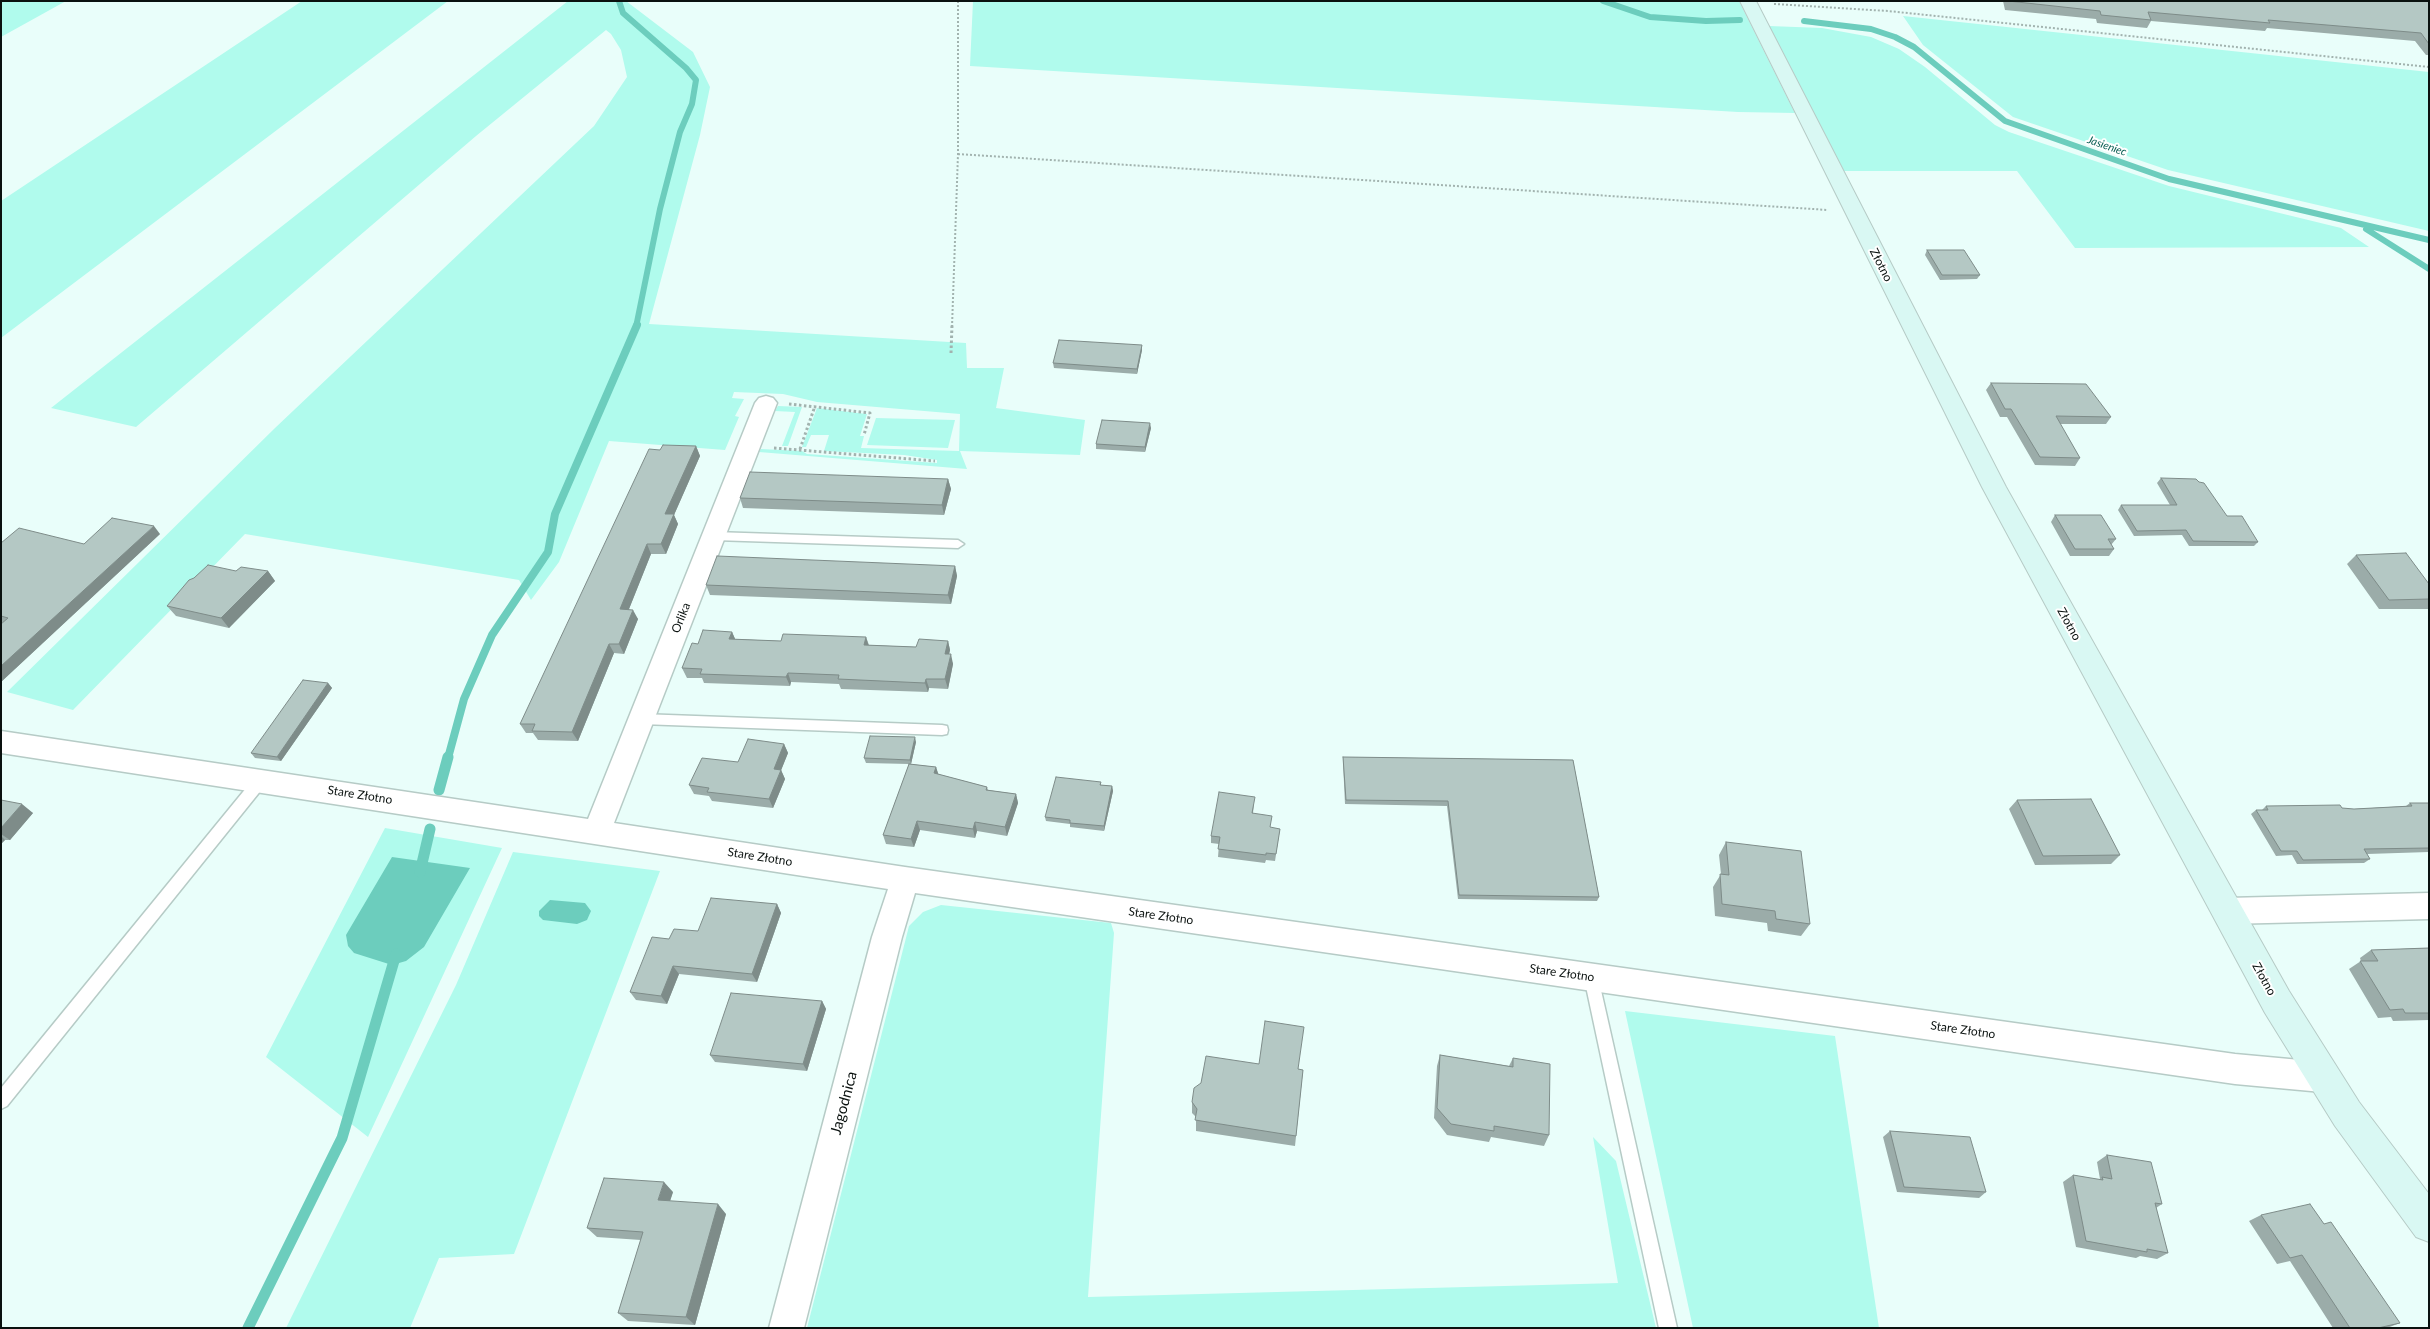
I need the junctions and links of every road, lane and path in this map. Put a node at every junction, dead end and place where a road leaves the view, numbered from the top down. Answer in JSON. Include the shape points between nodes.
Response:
{"nodes":[{"id":1,"x":958,"y":1,"type":"edge"},
{"id":2,"x":1748,"y":2,"type":"edge"},
{"id":3,"x":2429,"y":67,"type":"edge"},
{"id":4,"x":958,"y":154,"type":"junction"},
{"id":5,"x":1854,"y":211,"type":"junction"},
{"id":6,"x":950,"y":353,"type":"dead end"},
{"id":7,"x":766,"y":403,"type":"joint"},
{"id":8,"x":815,"y":406,"type":"junction"},
{"id":9,"x":864,"y":435,"type":"dead end"},
{"id":10,"x":749,"y":447,"type":"junction"},
{"id":11,"x":800,"y":449,"type":"junction"},
{"id":12,"x":936,"y":461,"type":"dead end"},
{"id":13,"x":714,"y":536,"type":"junction"},
{"id":14,"x":958,"y":544,"type":"dead end"},
{"id":15,"x":641,"y":719,"type":"junction"},
{"id":16,"x":942,"y":730,"type":"dead end"},
{"id":17,"x":1,"y":742,"type":"edge"},
{"id":18,"x":262,"y":780,"type":"junction"},
{"id":19,"x":597,"y":832,"type":"junction"},
{"id":20,"x":905,"y":879,"type":"junction"},
{"id":21,"x":2429,"y":906,"type":"edge"},
{"id":22,"x":2227,"y":911,"type":"junction"},
{"id":23,"x":1591,"y":977,"type":"junction"},
{"id":24,"x":2322,"y":1077,"type":"junction"},
{"id":25,"x":1,"y":1102,"type":"edge"},
{"id":26,"x":2429,"y":1224,"type":"edge"},
{"id":27,"x":786,"y":1328,"type":"edge"},
{"id":28,"x":1668,"y":1328,"type":"edge"}],
"edges":[{"from":1,"to":4,"type":"path"},
{"from":2,"to":3,"type":"path","via":[[1888,11]]},
{"from":2,"to":5,"type":"street","name":"Złotno"},
{"from":4,"to":5,"type":"path"},
{"from":4,"to":6,"type":"path"},
{"from":5,"to":22,"type":"street","name":"Złotno","via":[[1994,487]]},
{"from":7,"to":8,"type":"path"},
{"from":7,"to":10,"type":"street","name":"Orlika"},
{"from":8,"to":9,"type":"path","via":[[870,413]]},
{"from":8,"to":11,"type":"path"},
{"from":10,"to":11,"type":"path"},
{"from":10,"to":13,"type":"street","name":"Orlika"},
{"from":11,"to":12,"type":"path"},
{"from":13,"to":14,"type":"lane"},
{"from":13,"to":15,"type":"street","name":"Orlika"},
{"from":15,"to":16,"type":"lane"},
{"from":15,"to":19,"type":"street","name":"Orlika"},
{"from":17,"to":18,"type":"street","name":"Stare Złotno"},
{"from":18,"to":19,"type":"street","name":"Stare Złotno"},
{"from":18,"to":25,"type":"lane"},
{"from":19,"to":20,"type":"street","name":"Stare Złotno"},
{"from":20,"to":23,"type":"street","name":"Stare Złotno"},
{"from":20,"to":27,"type":"street","name":"Jagodnica","via":[[887,937]]},
{"from":21,"to":22,"type":"street"},
{"from":22,"to":24,"type":"street","name":"Złotno"},
{"from":23,"to":24,"type":"street","name":"Stare Złotno","via":[[2235,1069]]},
{"from":23,"to":28,"type":"lane"},
{"from":24,"to":26,"type":"street","name":"Złotno"}]}
